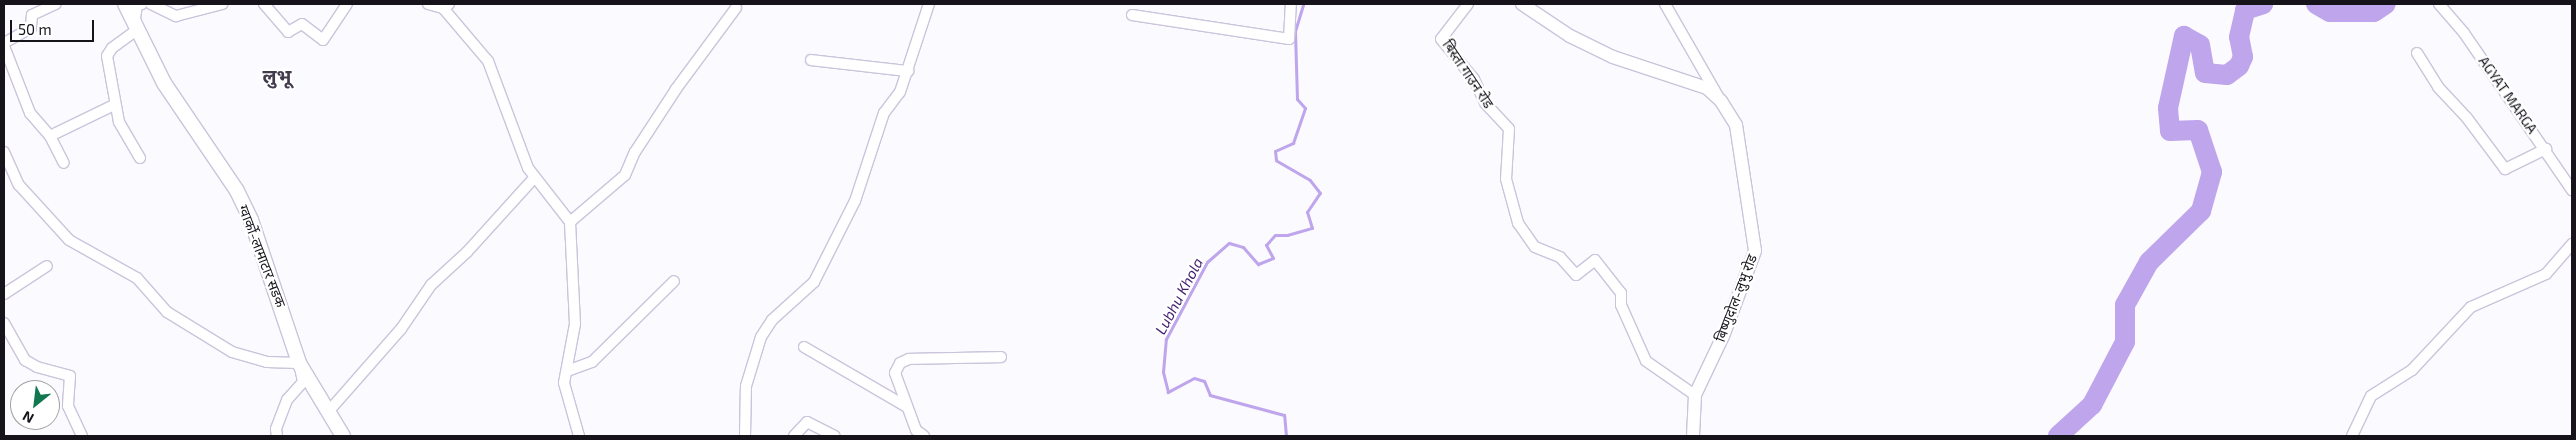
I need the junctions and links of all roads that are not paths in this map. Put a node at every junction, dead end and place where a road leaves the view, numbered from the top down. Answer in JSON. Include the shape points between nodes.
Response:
{"nodes":[{"id":1,"x":56,"y":4,"type":"edge"},
{"id":2,"x":125,"y":4,"type":"edge"},
{"id":3,"x":142,"y":4,"type":"edge"},
{"id":4,"x":151,"y":4,"type":"edge"},
{"id":5,"x":222,"y":4,"type":"edge"},
{"id":6,"x":264,"y":4,"type":"edge"},
{"id":7,"x":347,"y":4,"type":"edge"},
{"id":8,"x":428,"y":4,"type":"edge"},
{"id":9,"x":929,"y":4,"type":"edge"},
{"id":10,"x":1291,"y":4,"type":"edge"},
{"id":11,"x":1468,"y":4,"type":"edge"},
{"id":12,"x":1522,"y":4,"type":"edge"},
{"id":13,"x":1665,"y":4,"type":"edge"},
{"id":14,"x":2439,"y":4,"type":"edge"},
{"id":15,"x":446,"y":6,"type":"edge"},
{"id":16,"x":736,"y":8,"type":"dead end"},
{"id":17,"x":1132,"y":15,"type":"dead end"},
{"id":18,"x":138,"y":30,"type":"junction"},
{"id":19,"x":4,"y":45,"type":"edge"},
{"id":20,"x":2417,"y":53,"type":"dead end"},
{"id":21,"x":811,"y":60,"type":"dead end"},
{"id":22,"x":908,"y":71,"type":"junction"},
{"id":23,"x":1721,"y":101,"type":"junction"},
{"id":24,"x":114,"y":105,"type":"junction"},
{"id":25,"x":50,"y":136,"type":"junction"},
{"id":26,"x":2546,"y":149,"type":"junction"},
{"id":27,"x":4,"y":152,"type":"edge"},
{"id":28,"x":140,"y":158,"type":"dead end"},
{"id":29,"x":64,"y":163,"type":"dead end"},
{"id":30,"x":535,"y":177,"type":"junction"},
{"id":31,"x":2572,"y":190,"type":"edge"},
{"id":32,"x":570,"y":222,"type":"junction"},
{"id":33,"x":2572,"y":244,"type":"edge"},
{"id":34,"x":47,"y":266,"type":"dead end"},
{"id":35,"x":674,"y":281,"type":"dead end"},
{"id":36,"x":4,"y":294,"type":"edge"},
{"id":37,"x":4,"y":323,"type":"edge"},
{"id":38,"x":804,"y":347,"type":"dead end"},
{"id":39,"x":1001,"y":357,"type":"dead end"},
{"id":40,"x":299,"y":363,"type":"junction"},
{"id":41,"x":567,"y":371,"type":"junction"},
{"id":42,"x":1695,"y":395,"type":"junction"},
{"id":43,"x":907,"y":407,"type":"junction"},
{"id":44,"x":328,"y":412,"type":"junction"},
{"id":45,"x":82,"y":436,"type":"edge"},
{"id":46,"x":277,"y":436,"type":"edge"},
{"id":47,"x":343,"y":436,"type":"edge"},
{"id":48,"x":579,"y":436,"type":"edge"},
{"id":49,"x":745,"y":436,"type":"edge"},
{"id":50,"x":794,"y":436,"type":"edge"},
{"id":51,"x":835,"y":436,"type":"edge"},
{"id":52,"x":924,"y":436,"type":"edge"},
{"id":53,"x":1693,"y":436,"type":"edge"},
{"id":54,"x":2352,"y":436,"type":"edge"}],
"edges":[{"from":1,"to":19,"type":"street","via":[[32,15],[31,28]]},
{"from":2,"to":18,"type":"main road","name":"ग्वार्को-लामाटार सडक"},
{"from":3,"to":18,"type":"street","via":[[137,5],[135,18]]},
{"from":4,"to":5,"type":"street","via":[[176,16]]},
{"from":6,"to":7,"type":"street","via":[[288,32],[302,24],[323,40]]},
{"from":8,"to":15,"type":"street"},
{"from":9,"to":22,"type":"street"},
{"from":10,"to":17,"type":"street","via":[[1289,39]]},
{"from":11,"to":42,"type":"street","name":"बिस्ता गाउन रोड","via":[[1441,39],[1474,79],[1485,103],[1509,129],[1506,179],[1518,223],[1535,247],[1560,257],[1576,275],[1595,260],[1621,293],[1621,305],[1646,361]]},
{"from":12,"to":23,"type":"street","via":[[1570,36],[1613,57],[1707,88]]},
{"from":13,"to":23,"type":"street"},
{"from":14,"to":26,"type":"street","name":"AGYAT MARGA","via":[[2464,33]]},
{"from":15,"to":30,"type":"street","via":[[488,61],[528,168]]},
{"from":16,"to":32,"type":"street","via":[[676,89],[635,152],[625,175]]},
{"from":18,"to":24,"type":"street","via":[[112,48],[107,56]]},
{"from":18,"to":40,"type":"main road","name":"ग्वार्को-लामाटार सडक","via":[[186,118],[237,191],[251,220]]},
{"from":19,"to":25,"type":"street","via":[[30,113]]},
{"from":20,"to":26,"type":"street","via":[[2438,87],[2467,118],[2506,169]]},
{"from":21,"to":22,"type":"street"},
{"from":22,"to":49,"type":"street","via":[[900,92],[884,113],[855,200],[814,282],[772,320],[761,337],[746,386]]},
{"from":23,"to":42,"type":"street","name":"बिष्णुदोल-लुभु रोड","via":[[1736,125],[1755,252],[1723,336]]},
{"from":24,"to":25,"type":"street"},
{"from":24,"to":28,"type":"street","via":[[119,122]]},
{"from":25,"to":29,"type":"street"},
{"from":26,"to":31,"type":"street","name":"AGYAT MARGA"},
{"from":27,"to":40,"type":"street","via":[[19,185],[69,240],[137,278],[167,312],[232,352],[267,362]]},
{"from":30,"to":32,"type":"street"},
{"from":30,"to":44,"type":"street","via":[[467,252],[432,285],[401,329]]},
{"from":32,"to":41,"type":"street","via":[[575,324]]},
{"from":33,"to":54,"type":"street","via":[[2546,274],[2471,307],[2412,370],[2372,396]]},
{"from":34,"to":36,"type":"street"},
{"from":35,"to":41,"type":"street","via":[[592,362]]},
{"from":37,"to":45,"type":"street","via":[[25,360],[37,368],[70,376],[68,406]]},
{"from":38,"to":43,"type":"street"},
{"from":39,"to":43,"type":"street","via":[[909,359],[900,363],[895,373]]},
{"from":40,"to":44,"type":"main road","name":"ग्वार्को-लामाटार सडक"},
{"from":40,"to":46,"type":"street","via":[[303,382],[287,400],[276,429]]},
{"from":41,"to":48,"type":"street","via":[[564,383]]},
{"from":42,"to":53,"type":"street","name":"बिष्णुदोल-लुभु रोड"},
{"from":43,"to":52,"type":"street","via":[[916,430]]},
{"from":44,"to":47,"type":"main road","name":"ग्वार्को-लामाटार सडक"},
{"from":50,"to":51,"type":"street","via":[[808,422]]}]}
